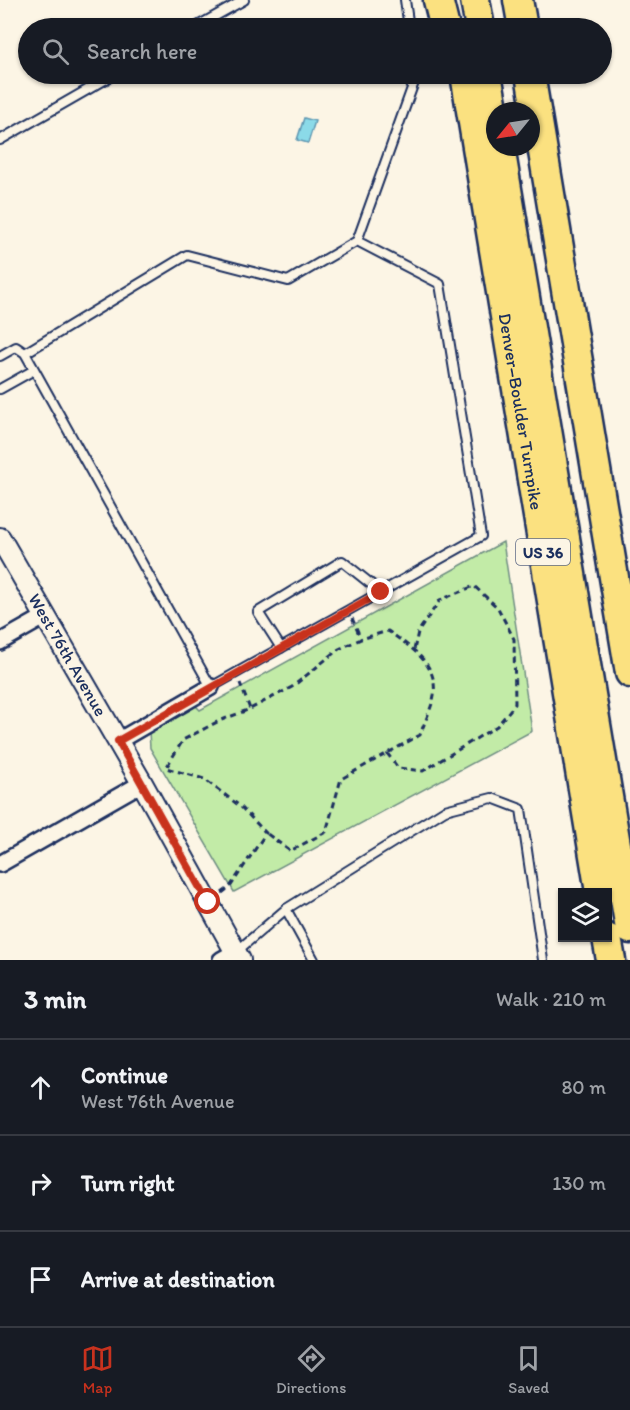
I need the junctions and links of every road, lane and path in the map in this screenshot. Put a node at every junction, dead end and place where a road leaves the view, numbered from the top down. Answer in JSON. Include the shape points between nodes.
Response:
{"nodes":[{"id":1,"x":244,"y":0,"type":"edge"},
{"id":2,"x":405,"y":0,"type":"edge"},
{"id":3,"x":438,"y":0,"type":"edge"},
{"id":4,"x":454,"y":0,"type":"edge"},
{"id":5,"x":475,"y":0,"type":"edge"},
{"id":6,"x":518,"y":0,"type":"edge"},
{"id":7,"x":531,"y":0,"type":"edge"},
{"id":8,"x":212,"y":18,"type":"edge"},
{"id":9,"x":408,"y":18,"type":"edge"},
{"id":10,"x":442,"y":18,"type":"edge"},
{"id":11,"x":457,"y":18,"type":"edge"},
{"id":12,"x":478,"y":18,"type":"edge"},
{"id":13,"x":521,"y":18,"type":"edge"},
{"id":14,"x":533,"y":18,"type":"edge"},
{"id":15,"x":98,"y":84,"type":"edge"},
{"id":16,"x":413,"y":84,"type":"edge"},
{"id":17,"x":457,"y":84,"type":"edge"},
{"id":18,"x":467,"y":84,"type":"edge"},
{"id":19,"x":489,"y":84,"type":"edge"},
{"id":20,"x":532,"y":84,"type":"edge"},
{"id":21,"x":540,"y":84,"type":"edge"},
{"id":22,"x":492,"y":102,"type":"edge"},
{"id":23,"x":0,"y":140,"type":"edge"},
{"id":24,"x":501,"y":156,"type":"edge"},
{"id":25,"x":548,"y":175,"type":"junction"},
{"id":26,"x":487,"y":212,"type":"junction"},
{"id":27,"x":357,"y":241,"type":"junction"},
{"id":28,"x":25,"y":353,"type":"junction"},
{"id":29,"x":0,"y":356,"type":"edge"},
{"id":30,"x":34,"y":370,"type":"junction"},
{"id":31,"x":0,"y":389,"type":"edge"},
{"id":32,"x":0,"y":538,"type":"edge"},
{"id":33,"x":381,"y":592,"type":"junction"},
{"id":34,"x":348,"y":610,"type":"junction"},
{"id":35,"x":46,"y":616,"type":"junction"},
{"id":36,"x":361,"y":639,"type":"junction"},
{"id":37,"x":0,"y":642,"type":"edge"},
{"id":38,"x":281,"y":648,"type":"junction"},
{"id":39,"x":414,"y":650,"type":"junction"},
{"id":40,"x":236,"y":673,"type":"junction"},
{"id":41,"x":630,"y":673,"type":"edge"},
{"id":42,"x":211,"y":687,"type":"junction"},
{"id":43,"x":250,"y":709,"type":"junction"},
{"id":44,"x":118,"y":741,"type":"junction"},
{"id":45,"x":387,"y":753,"type":"junction"},
{"id":46,"x":142,"y":783,"type":"junction"},
{"id":47,"x":266,"y":833,"type":"junction"},
{"id":48,"x":0,"y":864,"type":"edge"},
{"id":49,"x":599,"y":888,"type":"edge"},
{"id":50,"x":208,"y":902,"type":"junction"},
{"id":51,"x":286,"y":909,"type":"junction"},
{"id":52,"x":630,"y":929,"type":"edge"},
{"id":53,"x":608,"y":942,"type":"edge"},
{"id":54,"x":232,"y":957,"type":"edge"},
{"id":55,"x":314,"y":960,"type":"edge"},
{"id":56,"x":543,"y":960,"type":"edge"},
{"id":57,"x":611,"y":960,"type":"edge"}],
"edges":[{"from":1,"to":8,"type":"lane"},
{"from":2,"to":9,"type":"lane"},
{"from":3,"to":10,"type":"highway"},
{"from":4,"to":11,"type":"highway"},
{"from":5,"to":12,"type":"highway"},
{"from":6,"to":13,"type":"highway"},
{"from":7,"to":14,"type":"highway"},
{"from":15,"to":23,"type":"lane"},
{"from":16,"to":27,"type":"lane"},
{"from":17,"to":26,"type":"highway"},
{"from":18,"to":26,"type":"highway","name":"Denver–Boulder Turnpike","number":"US 36"},
{"from":19,"to":22,"type":"highway"},
{"from":20,"to":25,"type":"highway"},
{"from":21,"to":25,"type":"highway"},
{"from":24,"to":52,"type":"highway"},
{"from":25,"to":41,"type":"highway"},
{"from":26,"to":49,"type":"highway","name":"Denver–Boulder Turnpike","number":"US 36"},
{"from":27,"to":28,"type":"lane","via":[[288,281],[187,255]]},
{"from":27,"to":33,"type":"lane","via":[[440,284],[481,536]]},
{"from":28,"to":29,"type":"lane","via":[[16,347]]},
{"from":28,"to":30,"type":"lane"},
{"from":30,"to":31,"type":"lane"},
{"from":30,"to":42,"type":"lane"},
{"from":32,"to":35,"type":"street","name":"West 76th Avenue"},
{"from":33,"to":34,"type":"lane"},
{"from":33,"to":38,"type":"lane","via":[[342,561],[258,612]]},
{"from":34,"to":36,"type":"path"},
{"from":34,"to":38,"type":"lane"},
{"from":35,"to":37,"type":"street"},
{"from":35,"to":44,"type":"street","name":"West 76th Avenue"},
{"from":36,"to":39,"type":"path","via":[[388,631]]},
{"from":36,"to":43,"type":"path","via":[[339,649],[292,687]]},
{"from":38,"to":40,"type":"lane"},
{"from":39,"to":45,"type":"path","via":[[432,671],[434,696],[420,735]]},
{"from":39,"to":45,"type":"path","via":[[418,632],[440,600],[474,586],[498,608],[514,639],[515,704],[496,726],[423,771],[398,768]]},
{"from":40,"to":42,"type":"lane"},
{"from":40,"to":43,"type":"path"},
{"from":42,"to":44,"type":"street"},
{"from":43,"to":47,"type":"path","via":[[183,740],[166,768],[204,779],[241,807]]},
{"from":44,"to":46,"type":"street","name":"West 76th Avenue"},
{"from":45,"to":47,"type":"path","via":[[341,779],[326,832],[290,851]]},
{"from":46,"to":48,"type":"street"},
{"from":46,"to":50,"type":"street","name":"West 76th Avenue"},
{"from":47,"to":50,"type":"path","via":[[230,887]]},
{"from":50,"to":54,"type":"street","name":"West 76th Avenue"},
{"from":51,"to":54,"type":"lane"},
{"from":51,"to":55,"type":"lane"},
{"from":51,"to":56,"type":"lane","via":[[445,810],[492,798],[521,809]]},
{"from":53,"to":57,"type":"highway"}]}
